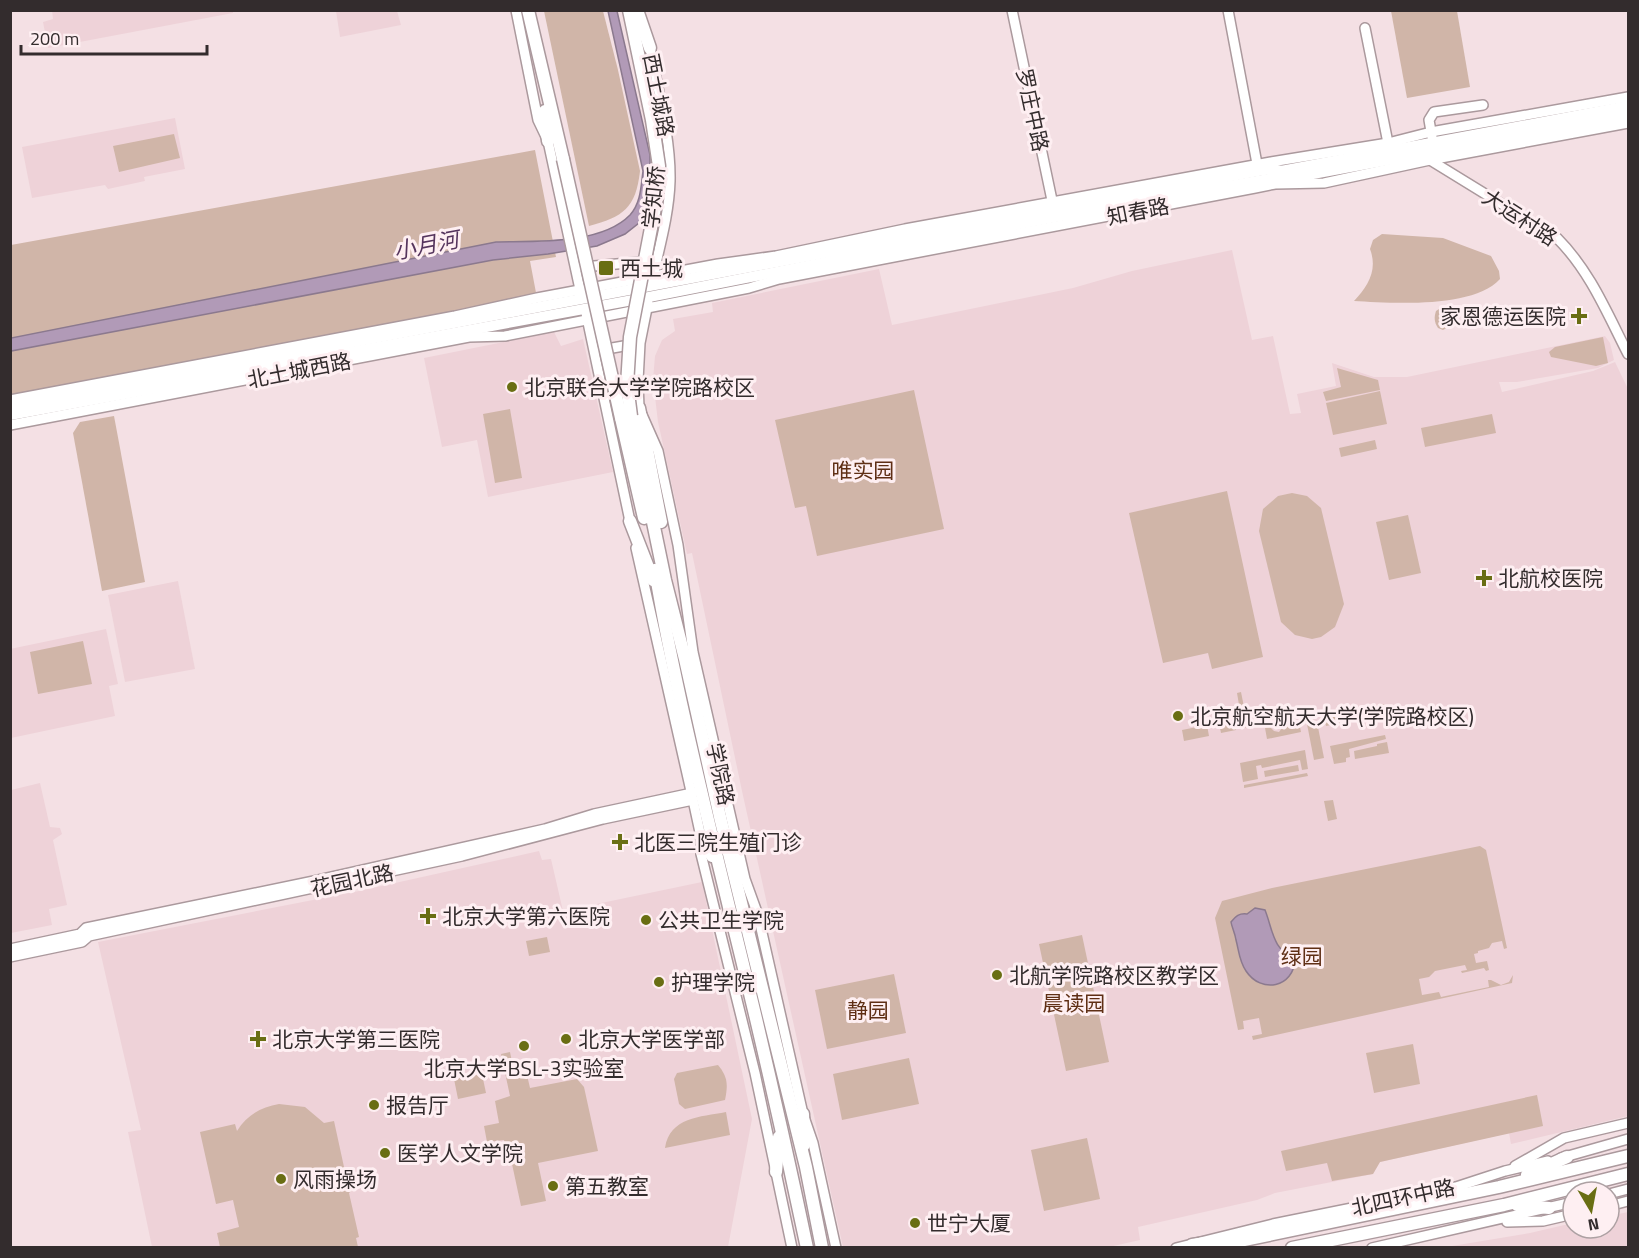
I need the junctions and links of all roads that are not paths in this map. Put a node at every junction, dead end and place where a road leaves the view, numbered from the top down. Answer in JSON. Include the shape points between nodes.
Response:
{"nodes":[{"id":1,"x":516,"y":10,"type":"edge"},
{"id":2,"x":528,"y":10,"type":"edge"},
{"id":3,"x":629,"y":10,"type":"edge"},
{"id":4,"x":637,"y":10,"type":"edge"},
{"id":5,"x":643,"y":10,"type":"edge"},
{"id":6,"x":1012,"y":10,"type":"edge"},
{"id":7,"x":1228,"y":10,"type":"edge"},
{"id":8,"x":1365,"y":28,"type":"dead end"},
{"id":9,"x":650,"y":48,"type":"junction"},
{"id":10,"x":540,"y":65,"type":"junction"},
{"id":11,"x":1629,"y":97,"type":"edge"},
{"id":12,"x":1483,"y":105,"type":"dead end"},
{"id":13,"x":1629,"y":106,"type":"edge"},
{"id":14,"x":1629,"y":115,"type":"edge"},
{"id":15,"x":652,"y":120,"type":"joint"},
{"id":16,"x":1629,"y":123,"type":"edge"},
{"id":17,"x":548,"y":141,"type":"junction"},
{"id":18,"x":1388,"y":143,"type":"junction"},
{"id":19,"x":1431,"y":147,"type":"junction"},
{"id":20,"x":1258,"y":168,"type":"junction"},
{"id":21,"x":1053,"y":205,"type":"junction"},
{"id":22,"x":656,"y":261,"type":"junction"},
{"id":23,"x":574,"y":265,"type":"junction"},
{"id":24,"x":650,"y":292,"type":"junction"},
{"id":25,"x":584,"y":304,"type":"junction"},
{"id":26,"x":640,"y":343,"type":"junction"},
{"id":27,"x":594,"y":352,"type":"junction"},
{"id":28,"x":1629,"y":354,"type":"edge"},
{"id":29,"x":10,"y":400,"type":"edge"},
{"id":30,"x":10,"y":407,"type":"edge"},
{"id":31,"x":630,"y":414,"type":"junction"},
{"id":32,"x":10,"y":416,"type":"edge"},
{"id":33,"x":10,"y":425,"type":"edge"},
{"id":34,"x":630,"y":521,"type":"junction"},
{"id":35,"x":660,"y":598,"type":"junction"},
{"id":36,"x":685,"y":659,"type":"junction"},
{"id":37,"x":701,"y":683,"type":"junction"},
{"id":38,"x":681,"y":699,"type":"junction"},
{"id":39,"x":675,"y":715,"type":"junction"},
{"id":40,"x":692,"y":796,"type":"junction"},
{"id":41,"x":700,"y":837,"type":"junction"},
{"id":42,"x":718,"y":865,"type":"junction"},
{"id":43,"x":10,"y":949,"type":"edge"},
{"id":44,"x":10,"y":957,"type":"edge"},
{"id":45,"x":803,"y":1114,"type":"junction"},
{"id":46,"x":1629,"y":1123,"type":"edge"},
{"id":47,"x":780,"y":1126,"type":"junction"},
{"id":48,"x":1629,"y":1139,"type":"edge"},
{"id":49,"x":1629,"y":1156,"type":"edge"},
{"id":50,"x":1567,"y":1157,"type":"junction"},
{"id":51,"x":806,"y":1167,"type":"junction"},
{"id":52,"x":1505,"y":1171,"type":"junction"},
{"id":53,"x":776,"y":1172,"type":"junction"},
{"id":54,"x":1629,"y":1174,"type":"edge"},
{"id":55,"x":1499,"y":1186,"type":"junction"},
{"id":56,"x":1504,"y":1204,"type":"junction"},
{"id":57,"x":1561,"y":1205,"type":"edge"},
{"id":58,"x":1549,"y":1208,"type":"junction"},
{"id":59,"x":1561,"y":1217,"type":"edge"},
{"id":60,"x":1484,"y":1223,"type":"junction"},
{"id":61,"x":1255,"y":1236,"type":"junction"},
{"id":62,"x":1192,"y":1245,"type":"junction"},
{"id":63,"x":792,"y":1248,"type":"edge"},
{"id":64,"x":807,"y":1248,"type":"edge"},
{"id":65,"x":822,"y":1248,"type":"edge"},
{"id":66,"x":836,"y":1248,"type":"edge"},
{"id":67,"x":1176,"y":1248,"type":"edge"},
{"id":68,"x":1206,"y":1248,"type":"edge"},
{"id":69,"x":1292,"y":1248,"type":"edge"},
{"id":70,"x":1372,"y":1248,"type":"edge"}],
"edges":[{"from":1,"to":17,"type":"street","via":[[538,120]]},
{"from":2,"to":10,"type":"highway"},
{"from":3,"to":15,"type":"highway","name":"西土城路"},
{"from":4,"to":9,"type":"highway"},
{"from":5,"to":9,"type":"street","name":"西土城路"},
{"from":6,"to":21,"type":"street","name":"罗庄中路"},
{"from":7,"to":20,"type":"street"},
{"from":8,"to":18,"type":"street"},
{"from":9,"to":22,"type":"street","name":"西土城路","via":[[669,149],[670,180],[667,216]]},
{"from":10,"to":17,"type":"highway"},
{"from":10,"to":31,"type":"highway","bridge":true},
{"from":11,"to":19,"type":"street","name":"知春路"},
{"from":12,"to":19,"type":"street","via":[[1434,112],[1429,120]]},
{"from":13,"to":19,"type":"main road","name":"知春路"},
{"from":14,"to":19,"type":"main road","name":"知春路"},
{"from":15,"to":31,"type":"highway","name":"学知桥","bridge":true,"via":[[659,166],[657,197],[630,337]]},
{"from":16,"to":19,"type":"street","name":"知春路"},
{"from":17,"to":23,"type":"street"},
{"from":18,"to":19,"type":"street","name":"知春路"},
{"from":18,"to":20,"type":"street","name":"知春路"},
{"from":19,"to":20,"type":"main road","name":"知春路","via":[[1281,171]]},
{"from":19,"to":24,"type":"main road","name":"知春路","via":[[1286,179],[1274,178]]},
{"from":19,"to":28,"type":"street","name":"大运村路","via":[[1557,238],[1588,275]]},
{"from":20,"to":21,"type":"main road","name":"知春路"},
{"from":21,"to":24,"type":"main road","name":"知春路"},
{"from":22,"to":23,"type":"street"},
{"from":22,"to":24,"type":"street","name":"西土城路"},
{"from":23,"to":25,"type":"street"},
{"from":24,"to":25,"type":"main road"},
{"from":24,"to":25,"type":"street"},
{"from":24,"to":26,"type":"street","name":"学院路"},
{"from":25,"to":27,"type":"street","name":"学院路"},
{"from":25,"to":29,"type":"street","name":"北土城西路","via":[[496,306]]},
{"from":25,"to":30,"type":"main road","name":"北土城西路"},
{"from":25,"to":32,"type":"main road","name":"北土城西路"},
{"from":25,"to":33,"type":"street","name":"北土城西路","via":[[505,336],[469,337]]},
{"from":26,"to":27,"type":"street"},
{"from":26,"to":31,"type":"street","name":"学院路","via":[[638,381]]},
{"from":27,"to":34,"type":"street","name":"学院路"},
{"from":31,"to":35,"type":"highway","name":"学院路"},
{"from":31,"to":36,"type":"highway","name":"学院路"},
{"from":31,"to":37,"type":"street","name":"学院路","via":[[658,451]]},
{"from":34,"to":35,"type":"highway"},
{"from":34,"to":39,"type":"street","name":"学院路"},
{"from":35,"to":38,"type":"highway","name":"学院路"},
{"from":36,"to":37,"type":"highway"},
{"from":36,"to":51,"type":"highway","name":"学院路"},
{"from":37,"to":45,"type":"street","name":"学院路"},
{"from":38,"to":39,"type":"highway"},
{"from":38,"to":42,"type":"highway","name":"学院路"},
{"from":39,"to":40,"type":"street","name":"学院路"},
{"from":40,"to":41,"type":"street","name":"学院路"},
{"from":40,"to":43,"type":"street","name":"花园北路","via":[[594,814],[545,829],[86,928],[80,934]]},
{"from":40,"to":44,"type":"street","name":"花园北路","via":[[462,856],[88,936],[82,942]]},
{"from":41,"to":42,"type":"highway"},
{"from":41,"to":53,"type":"street","name":"学院路"},
{"from":42,"to":47,"type":"highway","name":"学院路"},
{"from":45,"to":51,"type":"highway"},
{"from":45,"to":66,"type":"street","name":"学院路"},
{"from":46,"to":52,"type":"street","via":[[1564,1138]]},
{"from":47,"to":53,"type":"highway"},
{"from":47,"to":64,"type":"highway","name":"学院路"},
{"from":48,"to":50,"type":"street","name":"北四环中路"},
{"from":49,"to":55,"type":"highway","name":"北四环中路"},
{"from":50,"to":52,"type":"street","name":"北四环中路"},
{"from":50,"to":55,"type":"highway"},
{"from":51,"to":65,"type":"highway","name":"学院路"},
{"from":52,"to":62,"type":"street","name":"北四环中路","via":[[1447,1189],[1273,1224]]},
{"from":53,"to":63,"type":"street","name":"学院路"},
{"from":54,"to":56,"type":"highway","name":"北四环中路"},
{"from":55,"to":61,"type":"highway","name":"北四环中路"},
{"from":56,"to":58,"type":"highway"},
{"from":56,"to":69,"type":"highway","name":"北四环中路"},
{"from":57,"to":58,"type":"street","name":"北四环中路"},
{"from":58,"to":60,"type":"street","name":"北四环中路"},
{"from":59,"to":60,"type":"street"},
{"from":60,"to":70,"type":"street","name":"北四环中路"},
{"from":61,"to":62,"type":"highway"},
{"from":61,"to":68,"type":"highway","name":"北四环中路"},
{"from":62,"to":67,"type":"street","name":"北四环中路"}]}
